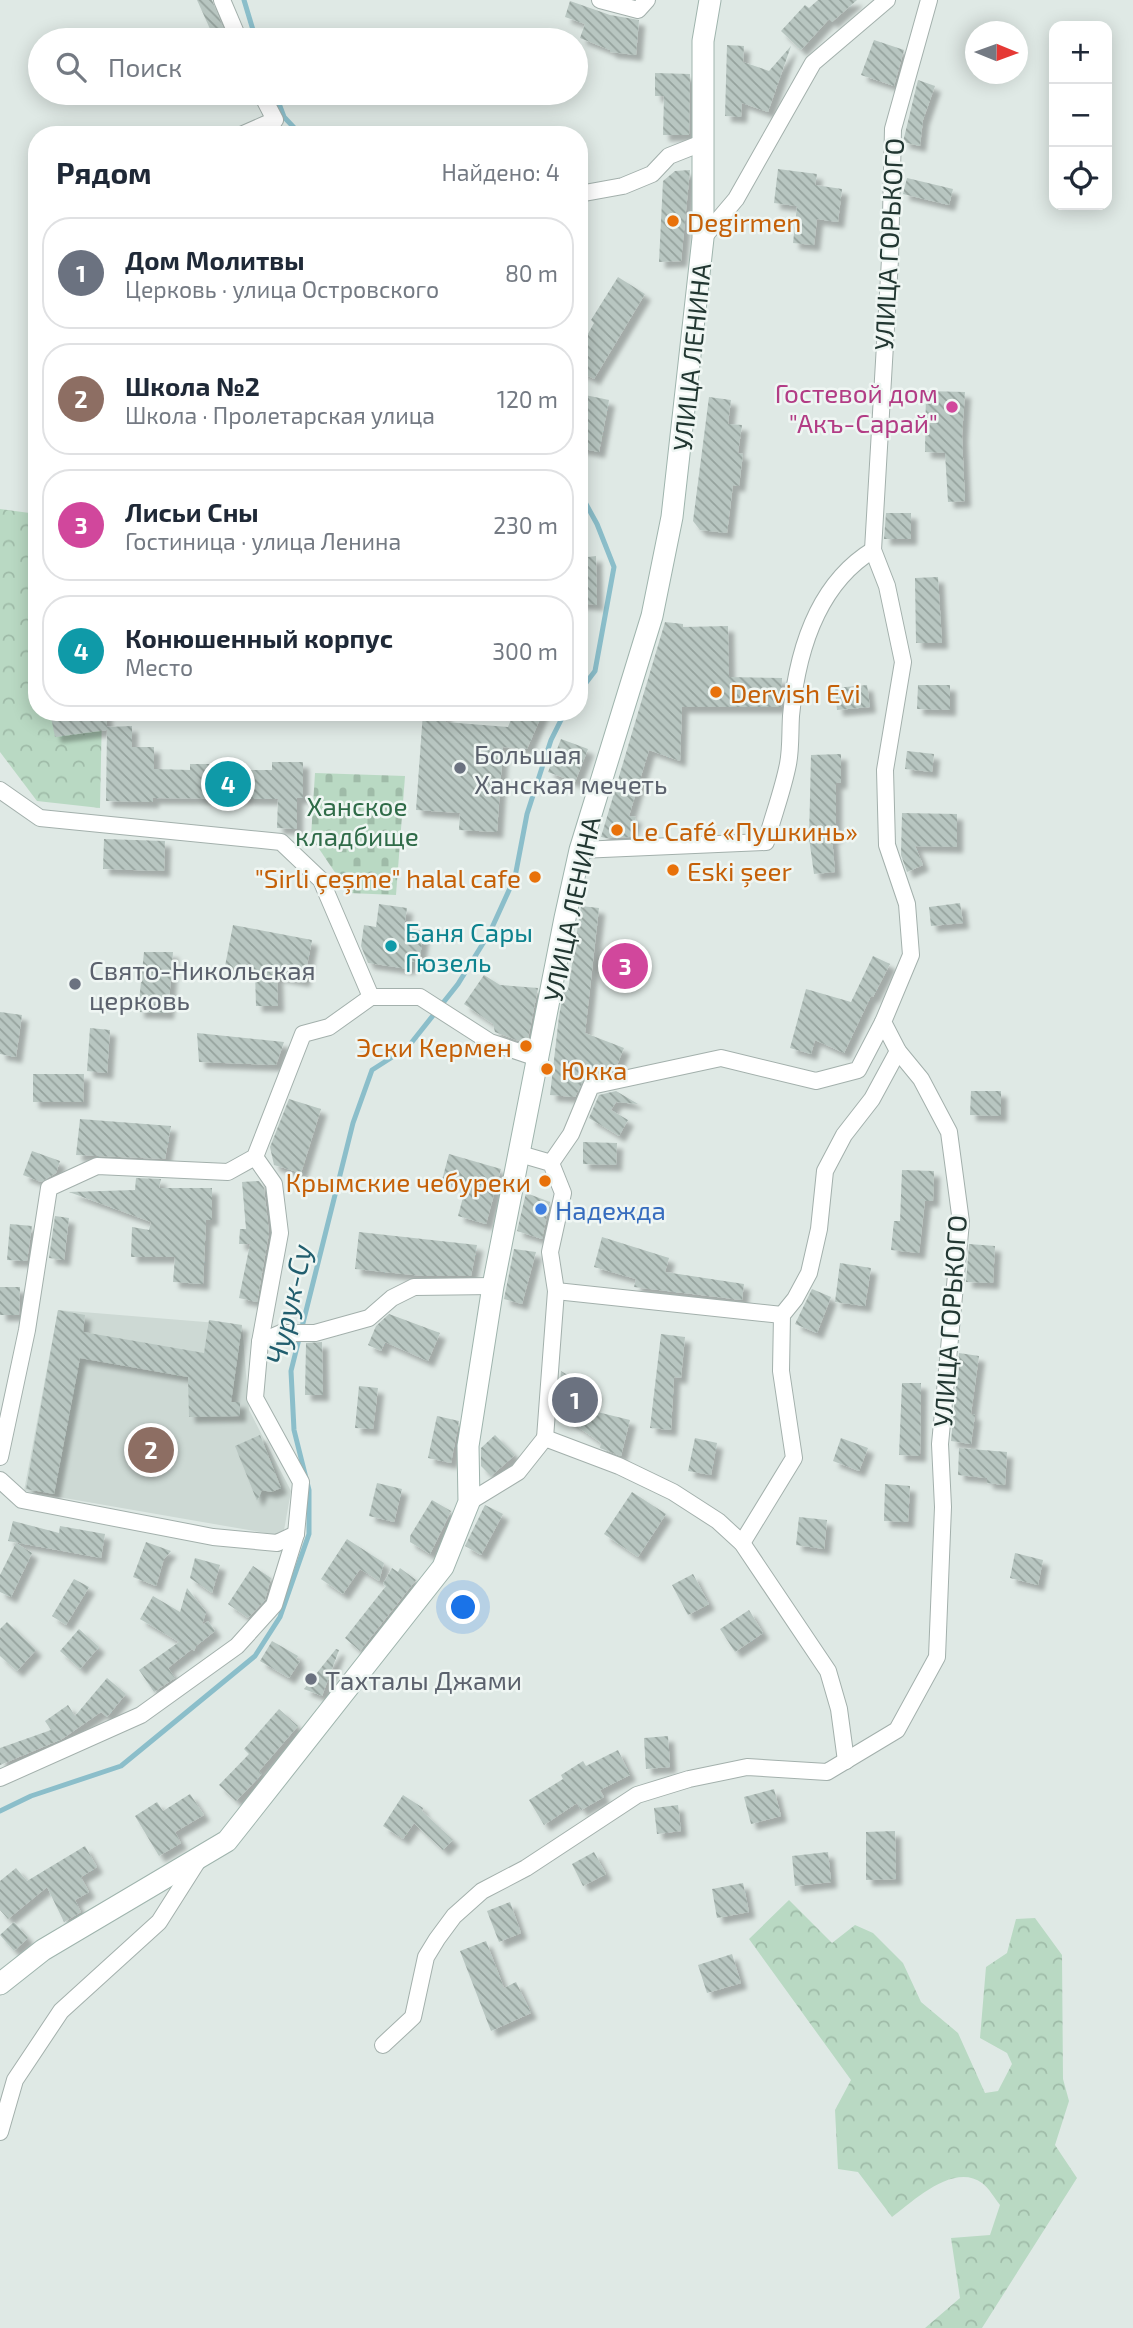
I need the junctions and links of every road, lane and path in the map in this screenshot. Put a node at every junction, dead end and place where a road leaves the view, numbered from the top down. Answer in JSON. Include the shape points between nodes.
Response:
{"nodes":[{"id":1,"x":222,"y":0,"type":"edge"},
{"id":2,"x":600,"y":0,"type":"edge"},
{"id":3,"x":647,"y":0,"type":"edge"},
{"id":4,"x":710,"y":0,"type":"edge"},
{"id":5,"x":887,"y":0,"type":"edge"},
{"id":6,"x":929,"y":0,"type":"edge"},
{"id":7,"x":234,"y":28,"type":"edge"},
{"id":8,"x":267,"y":105,"type":"edge"},
{"id":9,"x":262,"y":126,"type":"edge"},
{"id":10,"x":702,"y":143,"type":"junction"},
{"id":11,"x":588,"y":192,"type":"edge"},
{"id":12,"x":703,"y":238,"type":"junction"},
{"id":13,"x":873,"y":550,"type":"junction"},
{"id":14,"x":0,"y":790,"type":"edge"},
{"id":15,"x":580,"y":850,"type":"junction"},
{"id":16,"x":370,"y":997,"type":"junction"},
{"id":17,"x":883,"y":1022,"type":"junction"},
{"id":18,"x":898,"y":1051,"type":"junction"},
{"id":19,"x":540,"y":1059,"type":"junction"},
{"id":20,"x":520,"y":1154,"type":"junction"},
{"id":21,"x":255,"y":1157,"type":"junction"},
{"id":22,"x":551,"y":1163,"type":"junction"},
{"id":23,"x":493,"y":1286,"type":"junction"},
{"id":24,"x":556,"y":1291,"type":"junction"},
{"id":25,"x":782,"y":1315,"type":"junction"},
{"id":26,"x":260,"y":1342,"type":"junction"},
{"id":27,"x":545,"y":1438,"type":"junction"},
{"id":28,"x":0,"y":1457,"type":"edge"},
{"id":29,"x":0,"y":1480,"type":"edge"},
{"id":30,"x":469,"y":1502,"type":"junction"},
{"id":31,"x":296,"y":1534,"type":"junction"},
{"id":32,"x":742,"y":1543,"type":"junction"},
{"id":33,"x":846,"y":1761,"type":"junction"},
{"id":34,"x":0,"y":1778,"type":"edge"},
{"id":35,"x":202,"y":1853,"type":"junction"},
{"id":36,"x":0,"y":1984,"type":"edge"},
{"id":37,"x":383,"y":2045,"type":"dead end"},
{"id":38,"x":0,"y":2132,"type":"edge"}],
"edges":[{"from":1,"to":7,"type":"street"},
{"from":2,"to":3,"type":"street","via":[[638,10]]},
{"from":4,"to":10,"type":"main road","name":"УЛИЦА ЛЕНИНА","via":[[703,41]]},
{"from":5,"to":12,"type":"street","via":[[813,63],[736,198]]},
{"from":6,"to":13,"type":"street","name":"УЛИЦА ГОРЬКОГО","via":[[893,129]]},
{"from":8,"to":9,"type":"street","via":[[275,120]]},
{"from":10,"to":11,"type":"street","via":[[669,156],[652,174],[624,186]]},
{"from":10,"to":12,"type":"main road","name":"УЛИЦА ЛЕНИНА"},
{"from":12,"to":15,"type":"main road","name":"УЛИЦА ЛЕНИНА","via":[[674,503],[652,616]]},
{"from":13,"to":15,"type":"street","via":[[855,561],[824,597],[803,647],[791,715],[789,762],[766,842]]},
{"from":13,"to":17,"type":"street","name":"УЛИЦА ГОРЬКОГО","via":[[887,586],[903,662],[885,770],[887,845],[907,904],[911,955]]},
{"from":14,"to":16,"type":"street","via":[[40,818],[281,842],[321,880]]},
{"from":15,"to":19,"type":"main road","name":"УЛИЦА ЛЕНИНА"},
{"from":16,"to":19,"type":"street","via":[[421,997],[490,1042]]},
{"from":16,"to":21,"type":"street","via":[[328,1027],[303,1034]]},
{"from":17,"to":18,"type":"street","name":"УЛИЦА ГОРЬКОГО"},
{"from":17,"to":22,"type":"street","via":[[858,1070],[816,1081],[721,1058],[591,1086],[571,1134]]},
{"from":18,"to":25,"type":"street","via":[[825,1171],[809,1273]]},
{"from":18,"to":33,"type":"street","name":"УЛИЦА ГОРЬКОГО","via":[[920,1079],[949,1132],[961,1222],[940,1444],[943,1507],[937,1657],[897,1730]]},
{"from":19,"to":20,"type":"main road","name":"УЛИЦА ЛЕНИНА"},
{"from":20,"to":22,"type":"street"},
{"from":20,"to":23,"type":"main road","name":"УЛИЦА ЛЕНИНА"},
{"from":21,"to":26,"type":"street","via":[[274,1184],[280,1233]]},
{"from":21,"to":28,"type":"street","via":[[228,1172],[97,1166],[49,1188],[27,1329]]},
{"from":22,"to":24,"type":"street","via":[[564,1192],[550,1252]]},
{"from":23,"to":26,"type":"street","via":[[414,1287],[369,1318],[315,1333],[281,1333]]},
{"from":23,"to":30,"type":"main road","name":"УЛИЦА ЛЕНИНА","via":[[468,1446]]},
{"from":24,"to":25,"type":"street"},
{"from":24,"to":27,"type":"street"},
{"from":25,"to":32,"type":"street","via":[[781,1371],[794,1458]]},
{"from":26,"to":31,"type":"street","via":[[256,1398],[301,1482]]},
{"from":27,"to":30,"type":"street","via":[[518,1472]]},
{"from":27,"to":32,"type":"street","via":[[619,1465],[673,1492]]},
{"from":29,"to":31,"type":"street","via":[[22,1500],[200,1534],[276,1543]]},
{"from":30,"to":35,"type":"main road","name":"УЛИЦА ЛЕНИНА","via":[[443,1567],[227,1841]]},
{"from":31,"to":34,"type":"street","via":[[274,1605],[237,1646],[141,1715]]},
{"from":32,"to":33,"type":"street","via":[[828,1671]]},
{"from":33,"to":37,"type":"street","name":"УЛИЦА ГОРЬКОГО","via":[[827,1772],[747,1767],[636,1795],[526,1868],[482,1891],[454,1916],[426,1957],[413,2017]]},
{"from":35,"to":36,"type":"main road","name":"УЛИЦА ЛЕНИНА","via":[[43,1951]]},
{"from":35,"to":38,"type":"street","via":[[159,1922],[61,2011],[15,2080]]}]}
